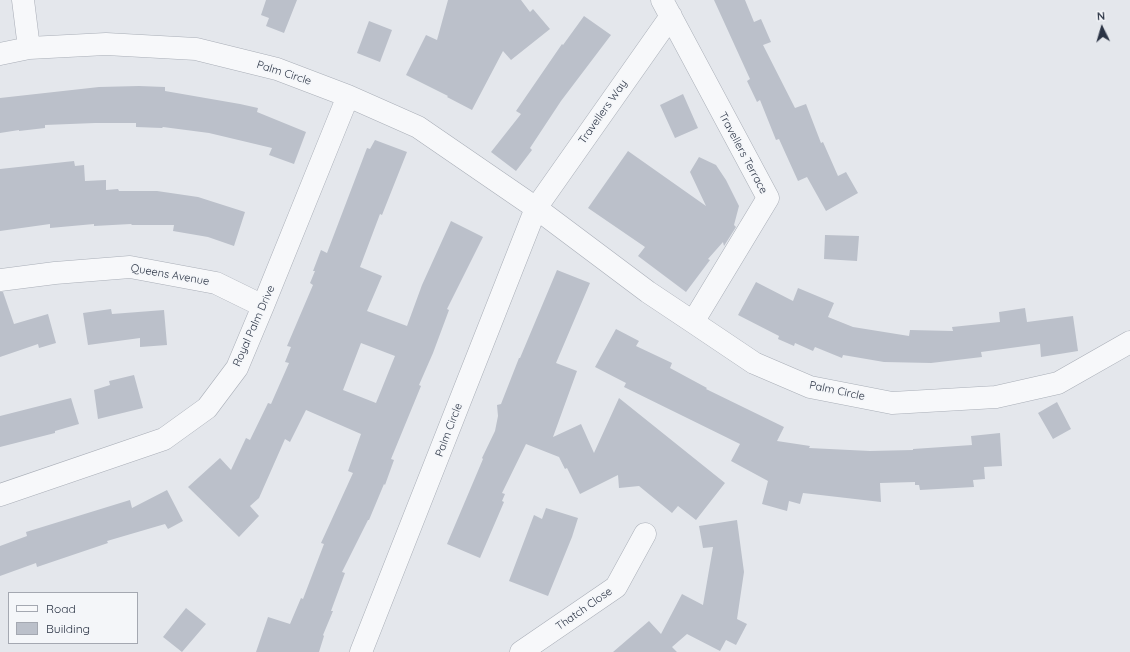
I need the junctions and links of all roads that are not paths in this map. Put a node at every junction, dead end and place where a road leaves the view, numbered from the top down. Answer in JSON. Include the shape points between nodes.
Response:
{"nodes":[{"id":1,"x":23,"y":0,"type":"edge"},
{"id":2,"x":666,"y":8,"type":"edge"},
{"id":3,"x":29,"y":48,"type":"junction"},
{"id":4,"x":0,"y":54,"type":"edge"},
{"id":5,"x":348,"y":96,"type":"junction"},
{"id":6,"x":536,"y":208,"type":"junction"},
{"id":7,"x":0,"y":280,"type":"edge"},
{"id":8,"x":263,"y":306,"type":"junction"},
{"id":9,"x":693,"y":322,"type":"junction"},
{"id":10,"x":1130,"y":342,"type":"edge"},
{"id":11,"x":0,"y":495,"type":"edge"},
{"id":12,"x":645,"y":534,"type":"dead end"},
{"id":13,"x":361,"y":652,"type":"edge"},
{"id":14,"x":522,"y":652,"type":"edge"}],
"edges":[{"from":1,"to":3,"type":"street"},
{"from":2,"to":6,"type":"street","name":"Travellers Way"},
{"from":2,"to":9,"type":"street","name":"Travellers Terrace","via":[[768,198]]},
{"from":3,"to":4,"type":"street","name":"Palm Circle"},
{"from":3,"to":5,"type":"street","name":"Palm Circle","via":[[106,44],[196,49],[277,69]]},
{"from":5,"to":6,"type":"street","name":"Palm Circle","via":[[418,127]]},
{"from":5,"to":8,"type":"street","name":"Royal Palm Drive"},
{"from":6,"to":9,"type":"street","name":"Palm Circle","via":[[648,292]]},
{"from":6,"to":13,"type":"street","name":"Palm Circle"},
{"from":7,"to":8,"type":"street","name":"Queens Avenue","via":[[130,267],[216,284]]},
{"from":8,"to":11,"type":"street","name":"Royal Palm Drive","via":[[237,368],[207,408],[195,417],[164,439]]},
{"from":9,"to":10,"type":"street","name":"Palm Circle","via":[[754,363],[810,387],[892,403],[996,397],[1058,383]]},
{"from":12,"to":14,"type":"street","name":"Thatch Close","via":[[616,587]]}]}
